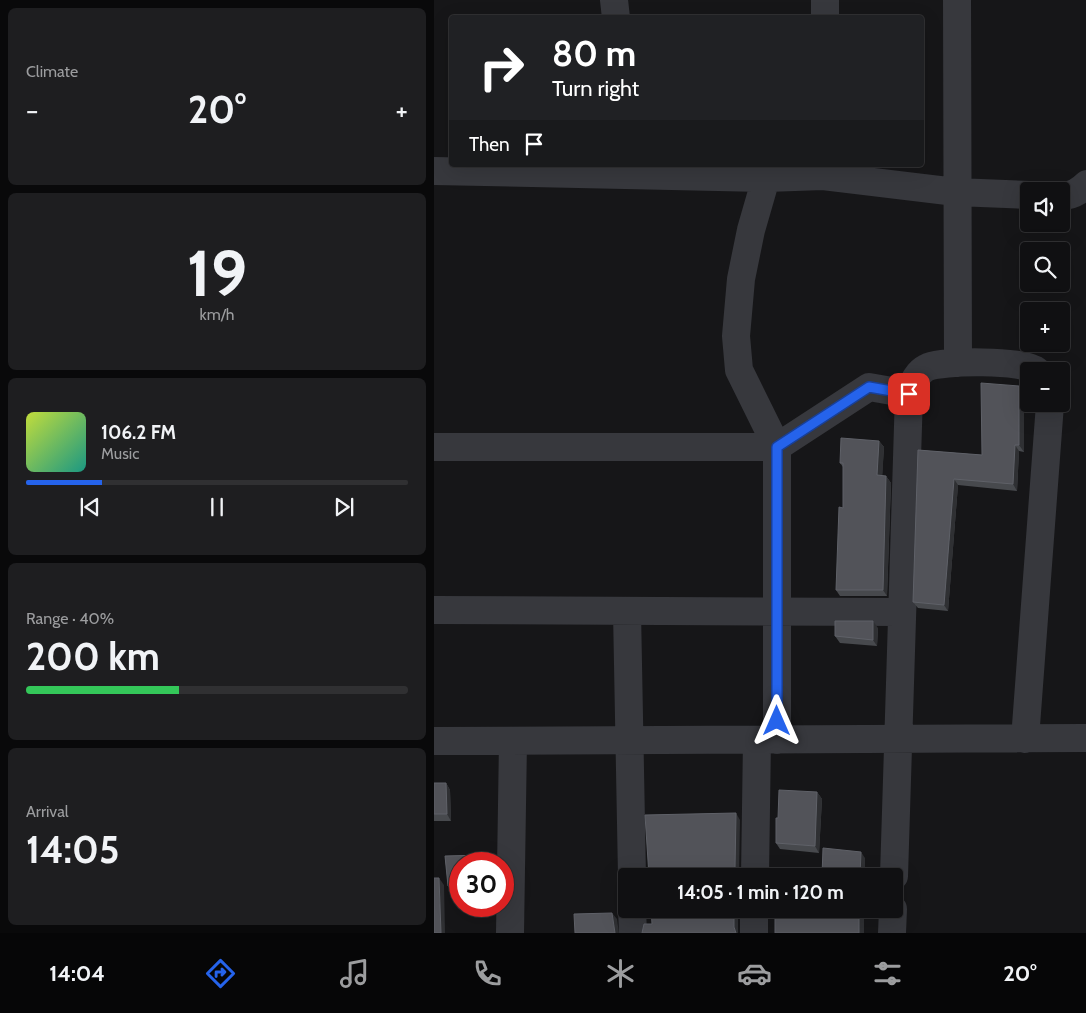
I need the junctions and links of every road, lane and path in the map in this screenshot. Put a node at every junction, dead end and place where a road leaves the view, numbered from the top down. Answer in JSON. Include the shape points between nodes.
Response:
{"nodes":[{"id":1,"x":614,"y":0,"type":"edge"},
{"id":2,"x":825,"y":0,"type":"edge"},
{"id":3,"x":957,"y":0,"type":"edge"},
{"id":4,"x":616,"y":15,"type":"edge"},
{"id":5,"x":825,"y":15,"type":"edge"},
{"id":6,"x":823,"y":170,"type":"edge"},
{"id":7,"x":434,"y":171,"type":"edge"},
{"id":8,"x":766,"y":178,"type":"junction"},
{"id":9,"x":1086,"y":184,"type":"edge"},
{"id":10,"x":956,"y":192,"type":"junction"},
{"id":11,"x":1020,"y":194,"type":"edge"},
{"id":12,"x":1070,"y":195,"type":"edge"},
{"id":13,"x":958,"y":363,"type":"junction"},
{"id":14,"x":1020,"y":366,"type":"edge"},
{"id":15,"x":909,"y":394,"type":"junction"},
{"id":16,"x":1049,"y":412,"type":"edge"},
{"id":17,"x":434,"y":447,"type":"edge"},
{"id":18,"x":777,"y":447,"type":"junction"},
{"id":19,"x":434,"y":610,"type":"edge"},
{"id":20,"x":627,"y":611,"type":"junction"},
{"id":21,"x":777,"y":612,"type":"junction"},
{"id":22,"x":902,"y":612,"type":"junction"},
{"id":23,"x":1086,"y":738,"type":"edge"},
{"id":24,"x":898,"y":739,"type":"junction"},
{"id":25,"x":1026,"y":739,"type":"junction"},
{"id":26,"x":629,"y":740,"type":"junction"},
{"id":27,"x":767,"y":740,"type":"junction"},
{"id":28,"x":434,"y":741,"type":"edge"},
{"id":29,"x":513,"y":741,"type":"junction"},
{"id":30,"x":632,"y":868,"type":"edge"},
{"id":31,"x":756,"y":868,"type":"edge"},
{"id":32,"x":894,"y":868,"type":"edge"},
{"id":33,"x":632,"y":918,"type":"edge"},
{"id":34,"x":754,"y":918,"type":"edge"},
{"id":35,"x":893,"y":918,"type":"edge"},
{"id":36,"x":510,"y":933,"type":"edge"},
{"id":37,"x":633,"y":933,"type":"edge"},
{"id":38,"x":754,"y":933,"type":"edge"},
{"id":39,"x":892,"y":933,"type":"edge"}],
"edges":[{"from":1,"to":4,"type":"street"},
{"from":2,"to":5,"type":"street"},
{"from":3,"to":10,"type":"street"},
{"from":6,"to":8,"type":"street"},
{"from":6,"to":10,"type":"street"},
{"from":7,"to":8,"type":"street"},
{"from":8,"to":18,"type":"street","via":[[741,279],[736,336],[739,370]]},
{"from":9,"to":12,"type":"street"},
{"from":10,"to":11,"type":"street"},
{"from":10,"to":13,"type":"street"},
{"from":13,"to":14,"type":"street"},
{"from":13,"to":15,"type":"street","via":[[926,368],[916,377]]},
{"from":15,"to":18,"type":"street","via":[[869,387]]},
{"from":15,"to":22,"type":"street"},
{"from":16,"to":25,"type":"street"},
{"from":17,"to":18,"type":"street"},
{"from":18,"to":21,"type":"street"},
{"from":19,"to":20,"type":"street"},
{"from":20,"to":21,"type":"street"},
{"from":20,"to":26,"type":"street"},
{"from":21,"to":22,"type":"street"},
{"from":21,"to":27,"type":"street"},
{"from":22,"to":24,"type":"street"},
{"from":23,"to":25,"type":"street"},
{"from":24,"to":25,"type":"street"},
{"from":24,"to":27,"type":"street"},
{"from":24,"to":32,"type":"street"},
{"from":26,"to":27,"type":"street"},
{"from":26,"to":29,"type":"street"},
{"from":26,"to":30,"type":"street"},
{"from":27,"to":31,"type":"street"},
{"from":28,"to":29,"type":"street"},
{"from":29,"to":36,"type":"street"},
{"from":33,"to":37,"type":"street"},
{"from":34,"to":38,"type":"street"},
{"from":35,"to":39,"type":"street"}]}
